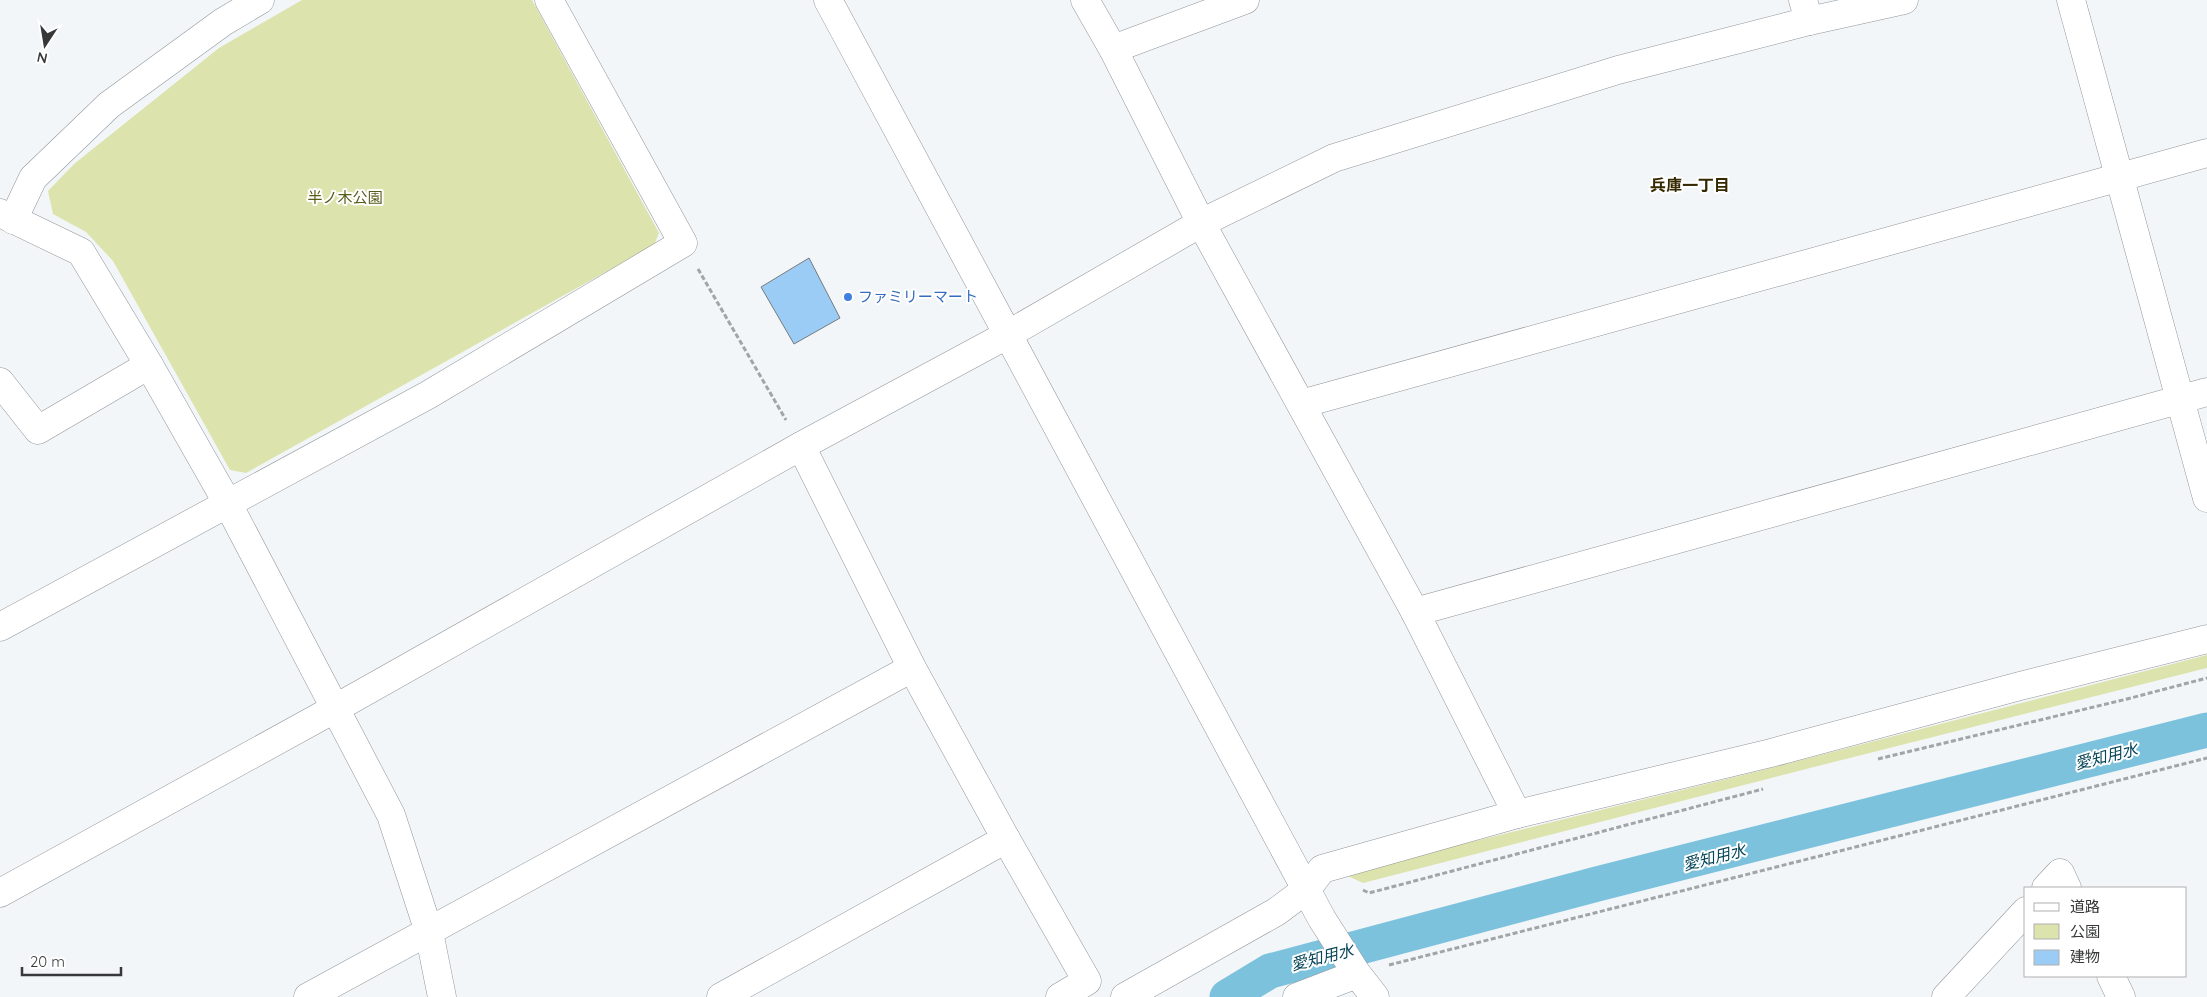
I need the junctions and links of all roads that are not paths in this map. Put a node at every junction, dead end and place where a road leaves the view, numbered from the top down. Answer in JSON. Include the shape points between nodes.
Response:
{"nodes":[{"id":1,"x":260,"y":0,"type":"edge"},
{"id":2,"x":549,"y":0,"type":"edge"},
{"id":3,"x":828,"y":0,"type":"edge"},
{"id":4,"x":1085,"y":0,"type":"edge"},
{"id":5,"x":1245,"y":0,"type":"edge"},
{"id":6,"x":1904,"y":0,"type":"edge"},
{"id":7,"x":2071,"y":0,"type":"edge"},
{"id":8,"x":1806,"y":11,"type":"edge"},
{"id":9,"x":1112,"y":49,"type":"junction"},
{"id":10,"x":2207,"y":153,"type":"edge"},
{"id":11,"x":2119,"y":176,"type":"junction"},
{"id":12,"x":7,"y":216,"type":"edge"},
{"id":13,"x":1201,"y":223,"type":"junction"},
{"id":14,"x":1008,"y":335,"type":"junction"},
{"id":15,"x":149,"y":365,"type":"junction"},
{"id":16,"x":0,"y":382,"type":"edge"},
{"id":17,"x":2207,"y":392,"type":"edge"},
{"id":18,"x":2181,"y":400,"type":"junction"},
{"id":19,"x":1302,"y":404,"type":"junction"},
{"id":20,"x":801,"y":446,"type":"junction"},
{"id":21,"x":2207,"y":498,"type":"edge"},
{"id":22,"x":228,"y":504,"type":"junction"},
{"id":23,"x":1415,"y":612,"type":"junction"},
{"id":24,"x":0,"y":627,"type":"edge"},
{"id":25,"x":2207,"y":639,"type":"edge"},
{"id":26,"x":912,"y":668,"type":"junction"},
{"id":27,"x":336,"y":708,"type":"junction"},
{"id":28,"x":1516,"y":814,"type":"junction"},
{"id":29,"x":1006,"y":839,"type":"junction"},
{"id":30,"x":1315,"y":879,"type":"junction"},
{"id":31,"x":2047,"y":887,"type":"edge"},
{"id":32,"x":2067,"y":887,"type":"edge"},
{"id":33,"x":0,"y":893,"type":"edge"},
{"id":34,"x":2024,"y":913,"type":"edge"},
{"id":35,"x":429,"y":932,"type":"junction"},
{"id":36,"x":1357,"y":974,"type":"junction"},
{"id":37,"x":2112,"y":977,"type":"edge"},
{"id":38,"x":308,"y":997,"type":"edge"},
{"id":39,"x":442,"y":997,"type":"edge"},
{"id":40,"x":721,"y":997,"type":"edge"},
{"id":41,"x":1060,"y":997,"type":"edge"},
{"id":42,"x":1125,"y":997,"type":"edge"},
{"id":43,"x":1297,"y":997,"type":"edge"},
{"id":44,"x":1375,"y":997,"type":"edge"},
{"id":45,"x":1946,"y":997,"type":"edge"},
{"id":46,"x":2122,"y":997,"type":"edge"}],
"edges":[{"from":1,"to":12,"type":"street","via":[[223,22],[109,105],[33,178]]},
{"from":2,"to":22,"type":"street","via":[[683,243],[428,395]]},
{"from":3,"to":14,"type":"street"},
{"from":4,"to":9,"type":"street"},
{"from":5,"to":9,"type":"street"},
{"from":6,"to":8,"type":"street"},
{"from":7,"to":11,"type":"street"},
{"from":8,"to":13,"type":"street","via":[[1334,158]]},
{"from":9,"to":13,"type":"street"},
{"from":10,"to":11,"type":"street"},
{"from":11,"to":18,"type":"street"},
{"from":11,"to":19,"type":"street"},
{"from":12,"to":15,"type":"street","via":[[81,252]]},
{"from":13,"to":14,"type":"street"},
{"from":13,"to":19,"type":"street"},
{"from":14,"to":20,"type":"street"},
{"from":14,"to":30,"type":"street"},
{"from":15,"to":16,"type":"street","via":[[38,430]]},
{"from":15,"to":22,"type":"street"},
{"from":17,"to":18,"type":"street"},
{"from":18,"to":21,"type":"street"},
{"from":18,"to":23,"type":"street"},
{"from":19,"to":23,"type":"street"},
{"from":20,"to":26,"type":"street"},
{"from":20,"to":27,"type":"street"},
{"from":22,"to":24,"type":"street"},
{"from":22,"to":27,"type":"street"},
{"from":23,"to":28,"type":"street"},
{"from":25,"to":28,"type":"street","via":[[1771,753]]},
{"from":26,"to":29,"type":"street"},
{"from":26,"to":35,"type":"street"},
{"from":27,"to":33,"type":"street"},
{"from":27,"to":35,"type":"street","via":[[391,815]]},
{"from":28,"to":30,"type":"street"},
{"from":29,"to":40,"type":"street"},
{"from":29,"to":41,"type":"street","via":[[1087,981]]},
{"from":30,"to":36,"type":"street","via":[[1322,919]]},
{"from":30,"to":42,"type":"street","via":[[1276,912]]},
{"from":31,"to":32,"type":"street","via":[[2060,873]]},
{"from":34,"to":45,"type":"street"},
{"from":35,"to":38,"type":"street"},
{"from":35,"to":39,"type":"street"},
{"from":36,"to":43,"type":"street"},
{"from":36,"to":44,"type":"street"},
{"from":37,"to":46,"type":"street"}]}
